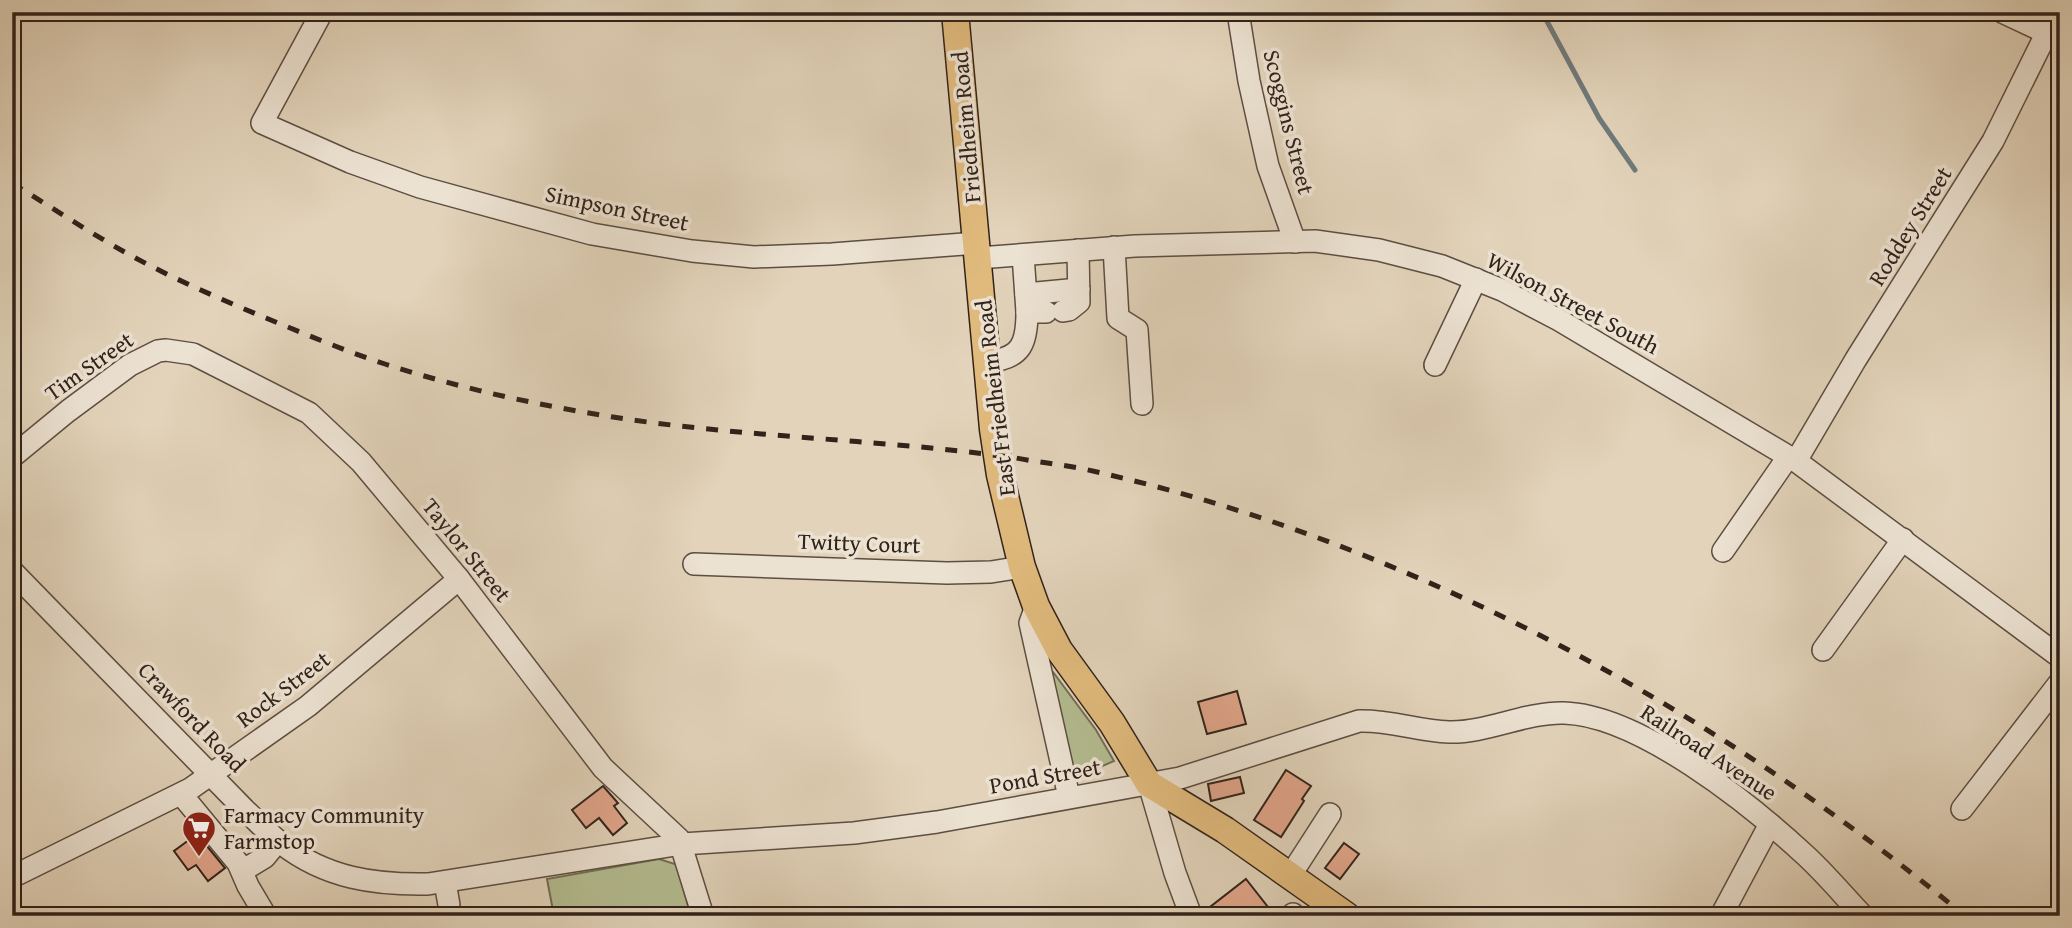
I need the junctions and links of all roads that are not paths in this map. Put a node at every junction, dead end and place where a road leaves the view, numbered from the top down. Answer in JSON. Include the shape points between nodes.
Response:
{"nodes":[{"id":1,"x":322,"y":12,"type":"edge"},
{"id":2,"x":956,"y":12,"type":"edge"},
{"id":3,"x":1238,"y":12,"type":"edge"},
{"id":4,"x":2002,"y":12,"type":"edge"},
{"id":5,"x":2057,"y":12,"type":"edge"},
{"id":6,"x":2053,"y":34,"type":"edge"},
{"id":7,"x":1295,"y":242,"type":"junction"},
{"id":8,"x":1114,"y":247,"type":"junction"},
{"id":9,"x":978,"y":250,"type":"junction"},
{"id":10,"x":1077,"y":250,"type":"junction"},
{"id":11,"x":1023,"y":255,"type":"junction"},
{"id":12,"x":1476,"y":279,"type":"junction"},
{"id":13,"x":1079,"y":289,"type":"junction"},
{"id":14,"x":1040,"y":307,"type":"junction"},
{"id":15,"x":166,"y":350,"type":"joint"},
{"id":16,"x":988,"y":362,"type":"junction"},
{"id":17,"x":1435,"y":365,"type":"dead end"},
{"id":18,"x":1142,"y":404,"type":"dead end"},
{"id":19,"x":12,"y":457,"type":"edge"},
{"id":20,"x":1792,"y":459,"type":"junction"},
{"id":21,"x":1903,"y":539,"type":"junction"},
{"id":22,"x":1724,"y":551,"type":"dead end"},
{"id":23,"x":694,"y":564,"type":"dead end"},
{"id":24,"x":1022,"y":566,"type":"junction"},
{"id":25,"x":12,"y":571,"type":"edge"},
{"id":26,"x":459,"y":579,"type":"junction"},
{"id":27,"x":1035,"y":606,"type":"junction"},
{"id":28,"x":1823,"y":650,"type":"dead end"},
{"id":29,"x":2060,"y":657,"type":"edge"},
{"id":30,"x":2060,"y":682,"type":"edge"},
{"id":31,"x":1409,"y":725,"type":"joint"},
{"id":32,"x":210,"y":773,"type":"junction"},
{"id":33,"x":1149,"y":784,"type":"junction"},
{"id":34,"x":181,"y":794,"type":"junction"},
{"id":35,"x":1069,"y":797,"type":"junction"},
{"id":36,"x":1962,"y":809,"type":"dead end"},
{"id":37,"x":1330,"y":814,"type":"dead end"},
{"id":38,"x":1770,"y":824,"type":"junction"},
{"id":39,"x":278,"y":841,"type":"junction"},
{"id":40,"x":682,"y":844,"type":"junction"},
{"id":41,"x":242,"y":871,"type":"junction"},
{"id":42,"x":1290,"y":876,"type":"junction"},
{"id":43,"x":12,"y":877,"type":"edge"},
{"id":44,"x":445,"y":883,"type":"junction"},
{"id":45,"x":449,"y":905,"type":"dead end"},
{"id":46,"x":264,"y":914,"type":"dead end"},
{"id":47,"x":703,"y":916,"type":"edge"},
{"id":48,"x":1191,"y":916,"type":"edge"},
{"id":49,"x":1347,"y":916,"type":"edge"},
{"id":50,"x":1721,"y":916,"type":"edge"},
{"id":51,"x":1863,"y":916,"type":"edge"}],
"edges":[{"from":1,"to":9,"type":"street","name":"Simpson Street","via":[[262,123],[350,162],[420,187],[592,234],[667,247],[754,257]]},
{"from":2,"to":9,"type":"main road","name":"Friedheim Road"},
{"from":3,"to":7,"type":"street","name":"Scoggins Street","via":[[1268,166]]},
{"from":4,"to":6,"type":"street"},
{"from":5,"to":6,"type":"street","name":"Roddey Street"},
{"from":6,"to":20,"type":"street","name":"Roddey Street","via":[[1993,141]]},
{"from":7,"to":8,"type":"street","name":"Wilson Street South"},
{"from":7,"to":12,"type":"street","name":"Wilson Street South","via":[[1379,250]]},
{"from":8,"to":10,"type":"street","name":"Wilson Street South"},
{"from":8,"to":18,"type":"street","via":[[1118,318],[1137,330]]},
{"from":9,"to":11,"type":"street","name":"Wilson Street South"},
{"from":9,"to":16,"type":"main road","name":"East Friedheim Road"},
{"from":10,"to":11,"type":"street","name":"Wilson Street South"},
{"from":10,"to":13,"type":"street"},
{"from":11,"to":14,"type":"street"},
{"from":12,"to":17,"type":"street"},
{"from":12,"to":20,"type":"street","name":"Wilson Street South","via":[[1559,320]]},
{"from":13,"to":14,"type":"street"},
{"from":13,"to":14,"type":"street","via":[[1079,302],[1069,310]]},
{"from":14,"to":16,"type":"street","via":[[1027,338],[1012,355]]},
{"from":15,"to":19,"type":"street","name":"Tim Street","via":[[130,365]]},
{"from":15,"to":26,"type":"street","name":"Taylor Street","via":[[193,354],[309,413],[361,462]]},
{"from":16,"to":24,"type":"main road","name":"East Friedheim Road","via":[[1000,475]]},
{"from":20,"to":21,"type":"street","name":"Wilson Street South"},
{"from":20,"to":22,"type":"street","name":"Roddey Street"},
{"from":21,"to":28,"type":"street"},
{"from":21,"to":29,"type":"street","name":"Wilson Street South"},
{"from":23,"to":24,"type":"street","name":"Twitty Court","via":[[968,573]]},
{"from":24,"to":27,"type":"main road","name":"East Friedheim Road"},
{"from":25,"to":32,"type":"street","name":"Crawford Road"},
{"from":26,"to":32,"type":"street","name":"Rock Street","via":[[309,706]]},
{"from":26,"to":40,"type":"street","name":"Taylor Street","via":[[603,768]]},
{"from":27,"to":33,"type":"main road","via":[[1059,650]]},
{"from":27,"to":35,"type":"street","name":"East Friedheim Road","via":[[1030,623]]},
{"from":30,"to":36,"type":"street"},
{"from":31,"to":33,"type":"street","name":"Pond Street","via":[[1359,721],[1198,774]]},
{"from":31,"to":38,"type":"street","name":"Railroad Avenue","via":[[1465,731],[1546,713],[1600,720],[1648,739]]},
{"from":32,"to":34,"type":"street","name":"Rock Street"},
{"from":32,"to":39,"type":"street","name":"Crawford Road"},
{"from":33,"to":35,"type":"street","name":"Pond Street"},
{"from":33,"to":42,"type":"main road"},
{"from":33,"to":48,"type":"street"},
{"from":34,"to":41,"type":"street"},
{"from":34,"to":43,"type":"street","name":"Rock Street"},
{"from":35,"to":40,"type":"street","name":"Pond Street","via":[[854,833]]},
{"from":37,"to":42,"type":"street"},
{"from":38,"to":50,"type":"street"},
{"from":38,"to":51,"type":"street","name":"Railroad Avenue"},
{"from":39,"to":41,"type":"street","via":[[265,857]]},
{"from":39,"to":44,"type":"street","name":"Crawford Road","via":[[326,869],[366,882]]},
{"from":40,"to":44,"type":"street","name":"Crawford Road"},
{"from":40,"to":47,"type":"street"},
{"from":41,"to":46,"type":"street"},
{"from":42,"to":49,"type":"main road"},
{"from":44,"to":45,"type":"street"}]}
